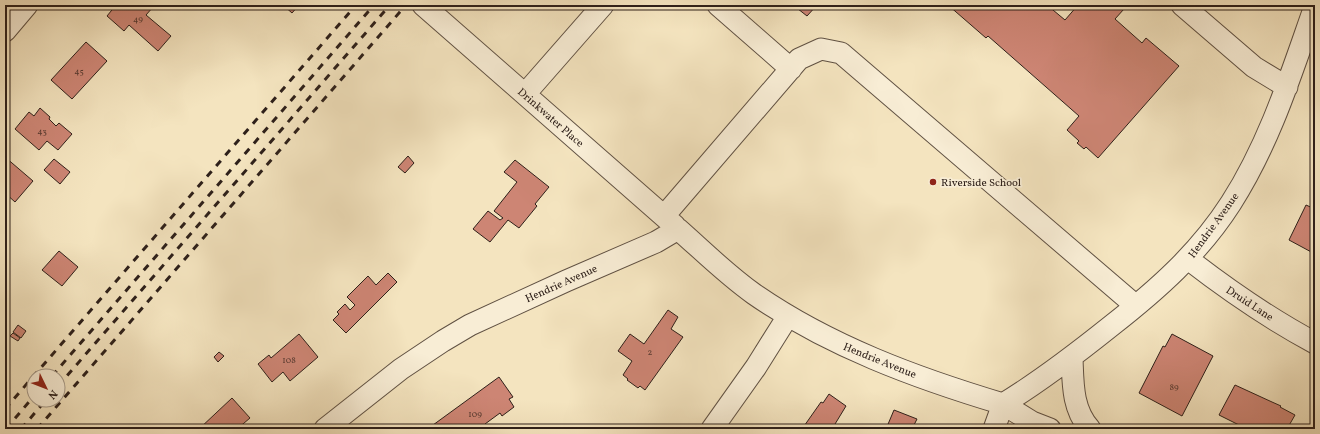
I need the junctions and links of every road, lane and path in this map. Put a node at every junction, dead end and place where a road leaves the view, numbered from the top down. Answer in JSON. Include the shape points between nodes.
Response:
{"nodes":[{"id":1,"x":27,"y":5,"type":"edge"},
{"id":2,"x":603,"y":5,"type":"edge"},
{"id":3,"x":718,"y":5,"type":"edge"},
{"id":4,"x":1182,"y":5,"type":"edge"},
{"id":5,"x":1315,"y":6,"type":"edge"},
{"id":6,"x":429,"y":11,"type":"edge"},
{"id":7,"x":5,"y":30,"type":"edge"},
{"id":8,"x":791,"y":69,"type":"junction"},
{"id":9,"x":1287,"y":87,"type":"junction"},
{"id":10,"x":526,"y":94,"type":"junction"},
{"id":11,"x":671,"y":223,"type":"junction"},
{"id":12,"x":1188,"y":259,"type":"junction"},
{"id":13,"x":1136,"y":306,"type":"junction"},
{"id":14,"x":788,"y":316,"type":"junction"},
{"id":15,"x":1315,"y":343,"type":"edge"},
{"id":16,"x":1072,"y":358,"type":"junction"},
{"id":17,"x":1003,"y":404,"type":"junction"},
{"id":18,"x":325,"y":429,"type":"edge"},
{"id":19,"x":712,"y":429,"type":"edge"},
{"id":20,"x":994,"y":429,"type":"edge"},
{"id":21,"x":1050,"y":429,"type":"edge"},
{"id":22,"x":1090,"y":429,"type":"edge"}],
"edges":[{"from":1,"to":7,"type":"street"},
{"from":2,"to":10,"type":"street"},
{"from":3,"to":8,"type":"street"},
{"from":4,"to":9,"type":"street","via":[[1254,67]]},
{"from":5,"to":9,"type":"street","name":"Hendrie Avenue"},
{"from":6,"to":10,"type":"street","name":"Drinkwater Place"},
{"from":8,"to":11,"type":"street"},
{"from":8,"to":13,"type":"street","via":[[799,59],[821,49],[841,53]]},
{"from":9,"to":12,"type":"street","name":"Hendrie Avenue","via":[[1244,182],[1217,223]]},
{"from":10,"to":11,"type":"street","name":"Drinkwater Place"},
{"from":11,"to":14,"type":"street","name":"Hendrie Avenue","via":[[738,282]]},
{"from":11,"to":18,"type":"street","name":"Hendrie Avenue","via":[[656,242],[470,325],[443,341],[401,369]]},
{"from":12,"to":13,"type":"street","name":"Hendrie Avenue"},
{"from":12,"to":15,"type":"street","name":"Druid Lane","via":[[1216,281]]},
{"from":13,"to":16,"type":"street","name":"Hendrie Avenue"},
{"from":14,"to":17,"type":"street","name":"Hendrie Avenue","via":[[874,359],[948,387]]},
{"from":14,"to":19,"type":"street"},
{"from":16,"to":17,"type":"street","name":"Hendrie Avenue"},
{"from":16,"to":22,"type":"street","via":[[1073,391],[1077,408]]},
{"from":17,"to":20,"type":"street"},
{"from":17,"to":21,"type":"street","via":[[1032,422]]}]}
